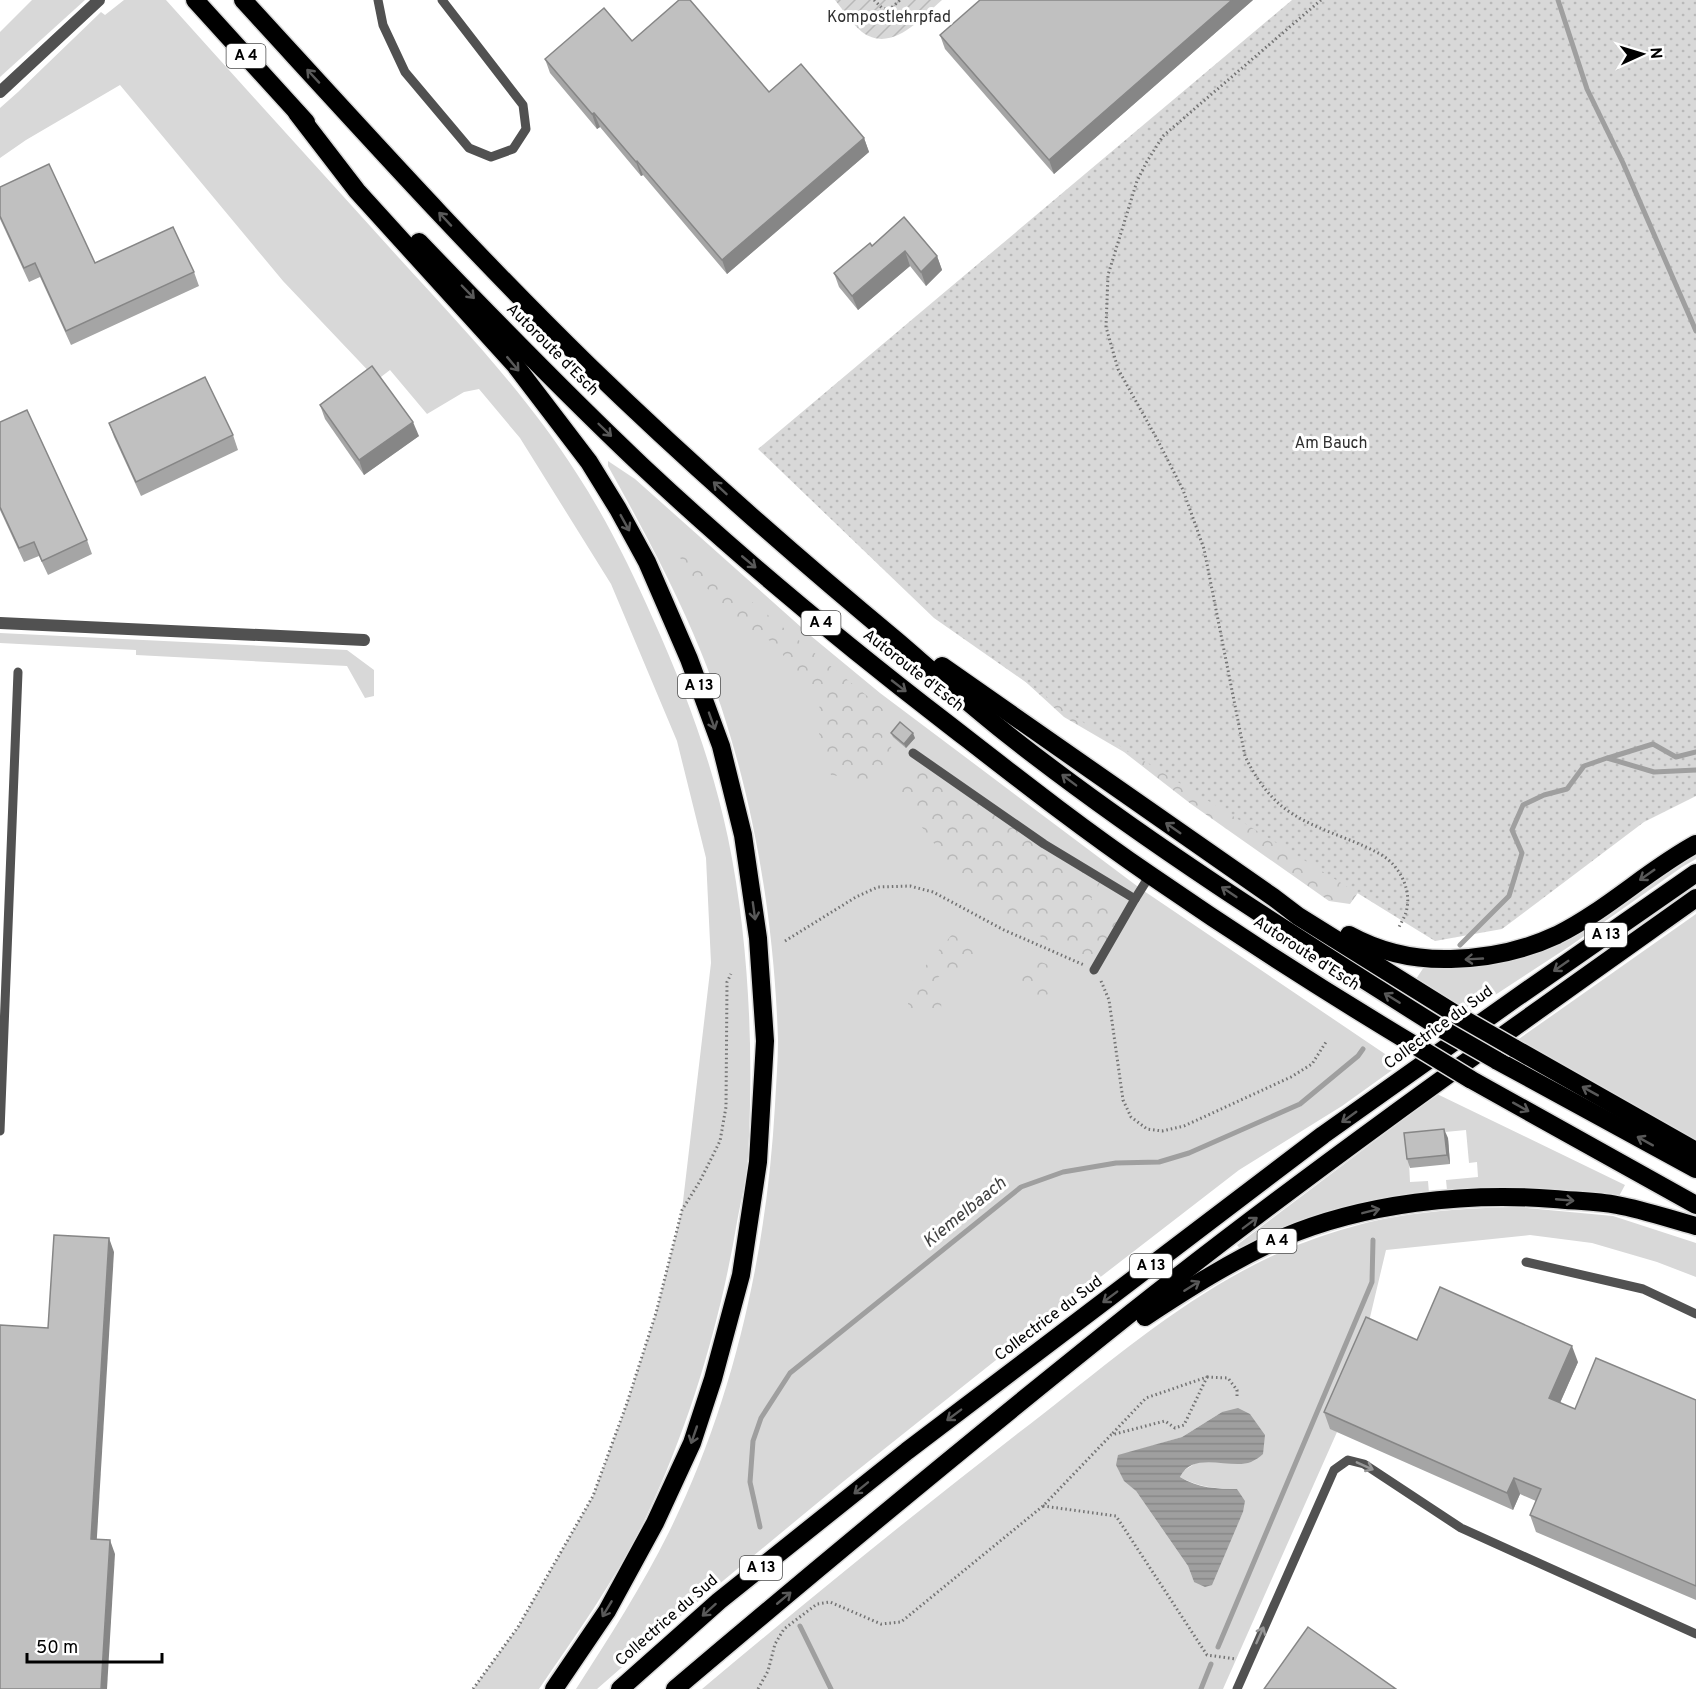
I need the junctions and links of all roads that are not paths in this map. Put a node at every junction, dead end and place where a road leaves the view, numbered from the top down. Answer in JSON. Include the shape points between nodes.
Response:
{"nodes":[{"id":1,"x":195,"y":0,"type":"edge"},
{"id":2,"x":243,"y":0,"type":"edge"},
{"id":3,"x":378,"y":0,"type":"edge"},
{"id":4,"x":442,"y":0,"type":"edge"},
{"id":5,"x":97,"y":2,"type":"edge"},
{"id":6,"x":0,"y":92,"type":"edge"},
{"id":7,"x":297,"y":113,"type":"junction"},
{"id":8,"x":858,"y":609,"type":"junction"},
{"id":9,"x":0,"y":623,"type":"edge"},
{"id":10,"x":364,"y":640,"type":"dead end"},
{"id":11,"x":18,"y":672,"type":"dead end"},
{"id":12,"x":913,"y":753,"type":"dead end"},
{"id":13,"x":1696,"y":844,"type":"edge"},
{"id":14,"x":1696,"y":873,"type":"edge"},
{"id":15,"x":1150,"y":875,"type":"junction"},
{"id":16,"x":1273,"y":897,"type":"junction"},
{"id":17,"x":1696,"y":898,"type":"edge"},
{"id":18,"x":1135,"y":899,"type":"junction"},
{"id":19,"x":1094,"y":970,"type":"road end"},
{"id":20,"x":0,"y":1131,"type":"edge"},
{"id":21,"x":1696,"y":1151,"type":"edge"},
{"id":22,"x":1696,"y":1169,"type":"edge"},
{"id":23,"x":1696,"y":1205,"type":"edge"},
{"id":24,"x":1696,"y":1226,"type":"edge"},
{"id":25,"x":1526,"y":1262,"type":"dead end"},
{"id":26,"x":1696,"y":1314,"type":"edge"},
{"id":27,"x":924,"y":1482,"type":"junction"},
{"id":28,"x":1696,"y":1634,"type":"edge"},
{"id":29,"x":554,"y":1689,"type":"edge"},
{"id":30,"x":620,"y":1689,"type":"edge"},
{"id":31,"x":675,"y":1689,"type":"edge"},
{"id":32,"x":1237,"y":1689,"type":"edge"}],
"edges":[{"from":1,"to":7,"type":"highway","name":"Autoroute d'Esch","number":"A 4"},
{"from":8,"to":2,"type":"highway","name":"Autoroute d'Esch","number":"A 4","one_way":true,"via":[[758,523],[587,364],[460,236]]},
{"from":3,"to":4,"type":"lane","via":[[383,25],[405,72],[469,148],[491,157],[513,149],[526,129],[523,105]]},
{"from":5,"to":6,"type":"street"},
{"from":7,"to":15,"type":"highway","name":"Autoroute d'Esch","number":"A 4","one_way":true,"via":[[561,388],[731,546],[889,679]]},
{"from":7,"to":29,"type":"highway","number":"A 13","one_way":true,"via":[[357,191],[515,364],[589,462],[647,562],[689,659],[721,746],[743,835],[758,939],[765,1041],[758,1162],[741,1275],[692,1443],[655,1524],[607,1611]]},
{"from":16,"to":8,"type":"highway","number":"A 4","one_way":true},
{"from":22,"to":8,"type":"highway","name":"Autoroute d'Esch","number":"A 4","one_way":true,"bridge":true,"via":[[1442,1029],[1283,929],[1113,813],[1007,733]]},
{"from":9,"to":10,"type":"street"},
{"from":11,"to":20,"type":"lane"},
{"from":12,"to":18,"type":"lane","via":[[1044,844]]},
{"from":13,"to":16,"type":"highway","number":"A 4","one_way":true,"via":[[1558,934],[1517,951],[1482,958],[1440,960],[1368,946],[1300,906]]},
{"from":14,"to":30,"type":"highway","name":"Collectrice du Sud","number":"A 13","one_way":true,"via":[[1323,1135],[907,1451],[718,1601]]},
{"from":15,"to":18,"type":"lane"},
{"from":15,"to":23,"type":"highway","name":"Autoroute d'Esch","number":"A 4","one_way":true,"bridge":true,"via":[[1345,1003],[1470,1079]]},
{"from":21,"to":16,"type":"highway","number":"A 4","one_way":true,"bridge":true,"via":[[1460,1017]]},
{"from":27,"to":17,"type":"highway","number":"A 4","one_way":true,"via":[[1133,1312],[1343,1152]]},
{"from":18,"to":19,"type":"lane"},
{"from":27,"to":24,"type":"highway","number":"A 4","one_way":true,"via":[[1193,1285],[1284,1237],[1327,1222],[1393,1206],[1515,1196],[1615,1204]]},
{"from":25,"to":26,"type":"lane","via":[[1643,1289]]},
{"from":31,"to":27,"type":"highway","number":"A 13","one_way":true},
{"from":32,"to":28,"type":"lane","one_way":true,"via":[[1334,1470],[1348,1460],[1364,1464],[1461,1528]]}]}
